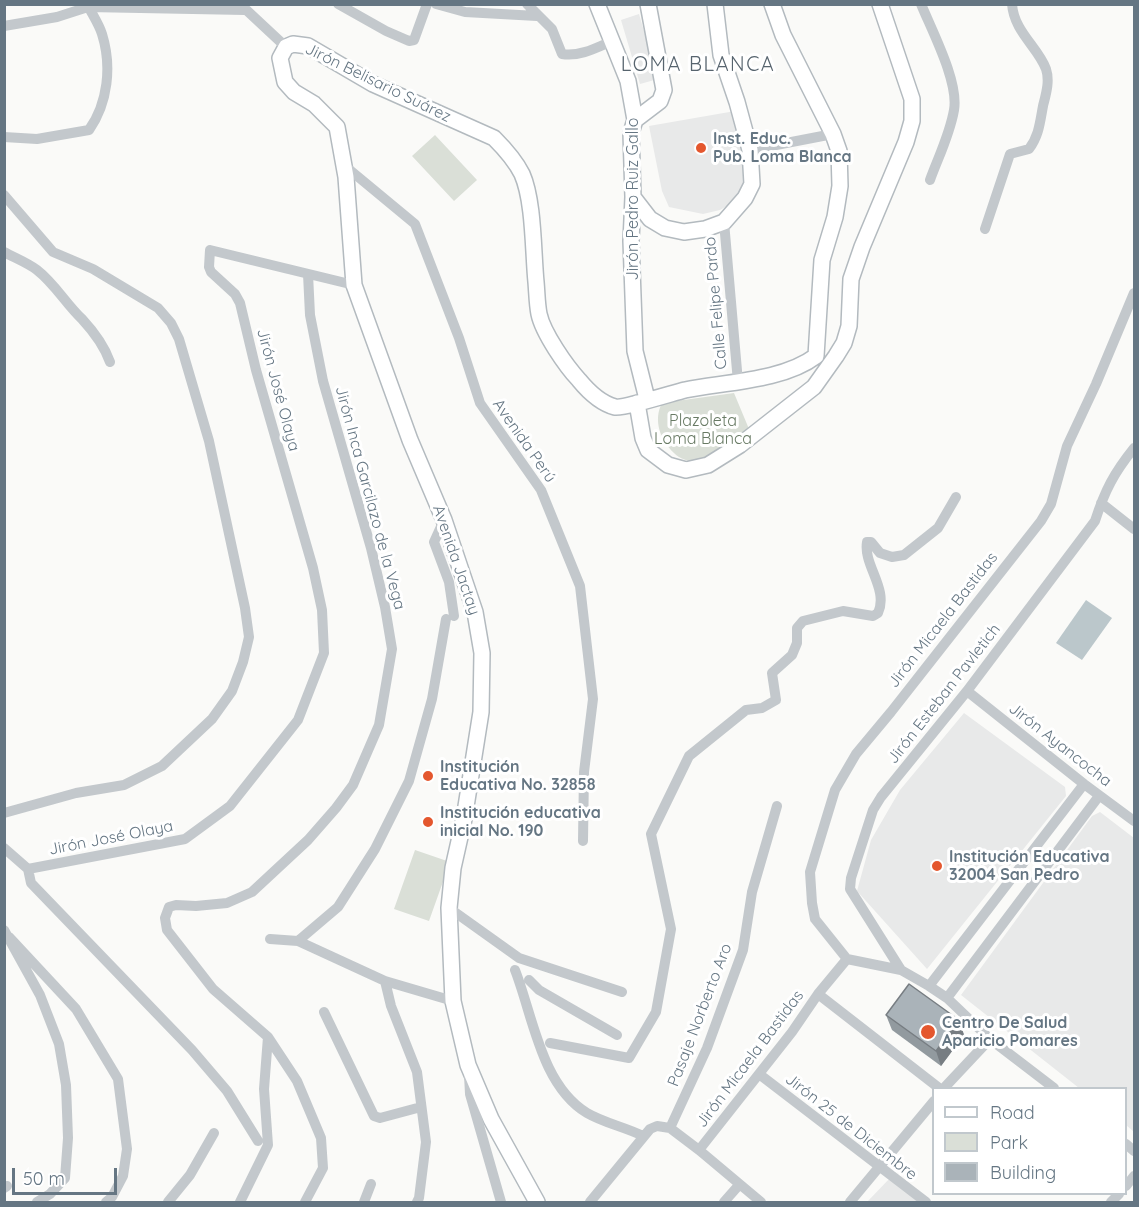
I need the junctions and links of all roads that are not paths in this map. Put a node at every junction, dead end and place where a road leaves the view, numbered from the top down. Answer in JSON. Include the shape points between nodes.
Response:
{"nodes":[{"id":1,"x":338,"y":4,"type":"edge"},
{"id":2,"x":426,"y":4,"type":"edge"},
{"id":3,"x":436,"y":4,"type":"edge"},
{"id":4,"x":527,"y":4,"type":"edge"},
{"id":5,"x":597,"y":4,"type":"edge"},
{"id":6,"x":648,"y":4,"type":"edge"},
{"id":7,"x":716,"y":4,"type":"edge"},
{"id":8,"x":772,"y":4,"type":"edge"},
{"id":9,"x":880,"y":4,"type":"edge"},
{"id":10,"x":921,"y":4,"type":"edge"},
{"id":11,"x":1012,"y":4,"type":"edge"},
{"id":12,"x":87,"y":5,"type":"edge"},
{"id":13,"x":243,"y":7,"type":"edge"},
{"id":14,"x":537,"y":16,"type":"junction"},
{"id":15,"x":4,"y":26,"type":"edge"},
{"id":16,"x":612,"y":41,"type":"junction"},
{"id":17,"x":286,"y":47,"type":"junction"},
{"id":18,"x":635,"y":120,"type":"junction"},
{"id":19,"x":833,"y":134,"type":"junction"},
{"id":20,"x":4,"y":137,"type":"edge"},
{"id":21,"x":750,"y":150,"type":"junction"},
{"id":22,"x":345,"y":166,"type":"junction"},
{"id":23,"x":930,"y":180,"type":"dead end"},
{"id":24,"x":4,"y":195,"type":"edge"},
{"id":25,"x":633,"y":197,"type":"junction"},
{"id":26,"x":724,"y":222,"type":"junction"},
{"id":27,"x":985,"y":229,"type":"dead end"},
{"id":28,"x":4,"y":252,"type":"edge"},
{"id":29,"x":308,"y":274,"type":"junction"},
{"id":30,"x":354,"y":285,"type":"junction"},
{"id":31,"x":1134,"y":293,"type":"edge"},
{"id":32,"x":110,"y":362,"type":"dead end"},
{"id":33,"x":738,"y":382,"type":"junction"},
{"id":34,"x":642,"y":401,"type":"junction"},
{"id":35,"x":1134,"y":448,"type":"edge"},
{"id":36,"x":956,"y":497,"type":"dead end"},
{"id":37,"x":1101,"y":503,"type":"junction"},
{"id":38,"x":444,"y":520,"type":"junction"},
{"id":39,"x":1134,"y":529,"type":"edge"},
{"id":40,"x":967,"y":691,"type":"junction"},
{"id":41,"x":1084,"y":784,"type":"junction"},
{"id":42,"x":1099,"y":796,"type":"junction"},
{"id":43,"x":777,"y":806,"type":"dead end"},
{"id":44,"x":4,"y":813,"type":"edge"},
{"id":45,"x":1134,"y":821,"type":"edge"},
{"id":46,"x":583,"y":841,"type":"dead end"},
{"id":47,"x":4,"y":848,"type":"edge"},
{"id":48,"x":28,"y":869,"type":"junction"},
{"id":49,"x":449,"y":908,"type":"junction"},
{"id":50,"x":7,"y":934,"type":"edge"},
{"id":51,"x":270,"y":939,"type":"dead end"},
{"id":52,"x":298,"y":941,"type":"junction"},
{"id":53,"x":847,"y":959,"type":"junction"},
{"id":54,"x":516,"y":970,"type":"dead end"},
{"id":55,"x":900,"y":970,"type":"junction"},
{"id":56,"x":529,"y":980,"type":"dead end"},
{"id":57,"x":385,"y":981,"type":"junction"},
{"id":58,"x":929,"y":986,"type":"junction"},
{"id":59,"x":622,"y":992,"type":"dead end"},
{"id":60,"x":818,"y":994,"type":"junction"},
{"id":61,"x":947,"y":998,"type":"junction"},
{"id":62,"x":453,"y":1001,"type":"junction"},
{"id":63,"x":324,"y":1012,"type":"dead end"},
{"id":64,"x":617,"y":1035,"type":"dead end"},
{"id":65,"x":268,"y":1037,"type":"junction"},
{"id":66,"x":990,"y":1039,"type":"junction"},
{"id":67,"x":550,"y":1043,"type":"dead end"},
{"id":68,"x":468,"y":1065,"type":"junction"},
{"id":69,"x":759,"y":1074,"type":"junction"},
{"id":70,"x":936,"y":1087,"type":"edge"},
{"id":71,"x":946,"y":1087,"type":"edge"},
{"id":72,"x":1051,"y":1087,"type":"edge"},
{"id":73,"x":932,"y":1102,"type":"edge"},
{"id":74,"x":422,"y":1107,"type":"junction"},
{"id":75,"x":670,"y":1128,"type":"junction"},
{"id":76,"x":647,"y":1132,"type":"junction"},
{"id":77,"x":214,"y":1133,"type":"dead end"},
{"id":78,"x":258,"y":1141,"type":"dead end"},
{"id":79,"x":699,"y":1150,"type":"junction"},
{"id":80,"x":879,"y":1167,"type":"junction"},
{"id":81,"x":371,"y":1184,"type":"dead end"},
{"id":82,"x":739,"y":1185,"type":"junction"},
{"id":83,"x":37,"y":1203,"type":"edge"},
{"id":84,"x":106,"y":1203,"type":"edge"},
{"id":85,"x":168,"y":1203,"type":"edge"},
{"id":86,"x":240,"y":1203,"type":"edge"},
{"id":87,"x":306,"y":1203,"type":"edge"},
{"id":88,"x":364,"y":1203,"type":"edge"},
{"id":89,"x":417,"y":1203,"type":"edge"},
{"id":90,"x":501,"y":1203,"type":"edge"},
{"id":91,"x":537,"y":1203,"type":"edge"},
{"id":92,"x":590,"y":1203,"type":"edge"},
{"id":93,"x":724,"y":1203,"type":"edge"},
{"id":94,"x":761,"y":1203,"type":"edge"},
{"id":95,"x":850,"y":1203,"type":"edge"},
{"id":96,"x":926,"y":1203,"type":"edge"}],
"edges":[{"from":1,"to":2,"type":"street","via":[[409,41],[419,29]]},
{"from":3,"to":14,"type":"street","via":[[465,12]]},
{"from":4,"to":14,"type":"street"},
{"from":5,"to":16,"type":"street","name":"Jirón Pedro Ruiz Gallo"},
{"from":6,"to":18,"type":"street","via":[[664,90],[660,101]]},
{"from":7,"to":21,"type":"street","via":[[721,55]]},
{"from":8,"to":19,"type":"street","name":"Jirón Belisario Suárez","via":[[783,35]]},
{"from":9,"to":34,"type":"street","name":"Jirón Pedro Ruiz Gallo","via":[[912,99],[912,121],[851,279],[849,326],[844,343],[814,387],[708,465],[686,470],[668,465],[648,450],[643,438]]},
{"from":10,"to":23,"type":"street","via":[[954,94],[954,109]]},
{"from":11,"to":27,"type":"street","via":[[1013,14],[1047,71],[1047,88],[1041,126],[1029,149],[1010,154]]},
{"from":12,"to":13,"type":"street"},
{"from":12,"to":15,"type":"street","via":[[57,17]]},
{"from":12,"to":20,"type":"street","via":[[102,33],[107,60],[105,96],[99,116],[89,130],[37,140]]},
{"from":13,"to":17,"type":"street"},
{"from":14,"to":16,"type":"street","via":[[552,29],[562,54],[583,53]]},
{"from":16,"to":18,"type":"street","name":"Jirón Pedro Ruiz Gallo","via":[[628,81]]},
{"from":17,"to":22,"type":"street","name":"Avenida Jactay","via":[[280,58],[285,82],[337,127]]},
{"from":17,"to":34,"type":"street","name":"Jirón Belisario Suárez","via":[[308,46],[373,84],[494,138],[522,176],[529,204],[539,315],[553,344],[569,370],[597,398],[615,407]]},
{"from":18,"to":25,"type":"street","name":"Jirón Pedro Ruiz Gallo","via":[[631,133]]},
{"from":19,"to":21,"type":"street"},
{"from":19,"to":33,"type":"street","name":"Jirón Belisario Suárez","via":[[839,151],[840,186],[822,260],[816,357],[804,366]]},
{"from":21,"to":26,"type":"street","via":[[752,184]]},
{"from":22,"to":30,"type":"street","name":"Avenida Jactay"},
{"from":22,"to":46,"type":"street","name":"Avenida Perú","via":[[415,225],[480,404],[541,490],[580,586],[593,699],[584,772]]},
{"from":24,"to":44,"type":"street","via":[[53,252],[93,269],[158,308],[171,322],[209,441],[249,637],[232,691],[212,719],[162,765],[124,785],[76,793]]},
{"from":25,"to":26,"type":"street","via":[[650,219],[664,228],[684,232]]},
{"from":25,"to":34,"type":"street","name":"Jirón Pedro Ruiz Gallo","via":[[635,351]]},
{"from":26,"to":33,"type":"street","name":"Calle Felipe Pardo"},
{"from":28,"to":32,"type":"street","via":[[36,269],[58,291],[88,324]]},
{"from":29,"to":30,"type":"street"},
{"from":29,"to":48,"type":"street","name":"Jirón José Olaya","via":[[210,250],[211,272],[240,303],[322,610],[324,653],[298,720],[230,806],[185,839]]},
{"from":29,"to":65,"type":"street","name":"Jirón Inca Garcilazo de la Vega","via":[[310,315],[323,381],[371,548],[392,649],[379,725],[353,785],[308,840],[275,872],[252,892],[227,903],[176,905],[169,907],[165,918],[167,930],[213,989]]},
{"from":30,"to":38,"type":"street","name":"Avenida Jactay","via":[[410,440]]},
{"from":31,"to":53,"type":"street","name":"Jirón Micaela Bastidas","via":[[1067,446],[1051,504],[1041,521],[856,754],[835,790],[810,872],[812,903],[815,919]]},
{"from":33,"to":34,"type":"street","name":"Jirón Belisario Suárez"},
{"from":35,"to":37,"type":"street","name":"Jirón Esteban Pavletich","via":[[1115,472]]},
{"from":36,"to":67,"type":"street","via":[[938,528],[904,555],[880,553],[867,542],[866,550],[880,591],[878,613],[873,616],[843,611],[798,625],[792,655],[772,673],[776,700],[762,708],[746,710],[689,756],[651,834],[671,929],[656,1012],[629,1058]]},
{"from":37,"to":39,"type":"street"},
{"from":37,"to":40,"type":"street","name":"Jirón Esteban Pavletich","via":[[1095,521]]},
{"from":38,"to":49,"type":"street","name":"Avenida Jactay","via":[[475,612],[482,652],[481,712]]},
{"from":38,"to":52,"type":"street","via":[[434,542],[449,582],[450,617],[409,781],[375,849],[338,907]]},
{"from":40,"to":41,"type":"street","name":"Jirón Ayancocha"},
{"from":40,"to":55,"type":"street","name":"Jirón Esteban Pavletich","via":[[881,797],[851,878],[850,889]]},
{"from":41,"to":42,"type":"street","name":"Jirón Ayancocha"},
{"from":41,"to":58,"type":"street"},
{"from":42,"to":45,"type":"street","name":"Jirón Ayancocha"},
{"from":42,"to":61,"type":"street"},
{"from":43,"to":75,"type":"street","name":"Pasaje Norberto Aro","via":[[752,892],[743,950],[707,1048]]},
{"from":47,"to":48,"type":"street"},
{"from":48,"to":78,"type":"street","via":[[31,883],[227,1091]]},
{"from":49,"to":59,"type":"street","via":[[519,958]]},
{"from":49,"to":62,"type":"street","name":"Avenida Jactay"},
{"from":50,"to":83,"type":"street","via":[[40,995],[60,1044],[66,1085],[69,1138],[65,1178]]},
{"from":50,"to":84,"type":"street","via":[[76,1009],[118,1080],[127,1149],[123,1176]]},
{"from":51,"to":52,"type":"street"},
{"from":52,"to":57,"type":"street"},
{"from":53,"to":55,"type":"street"},
{"from":53,"to":60,"type":"street","name":"Jirón Micaela Bastidas"},
{"from":54,"to":76,"type":"street","via":[[538,1043],[563,1092],[587,1113]]},
{"from":55,"to":58,"type":"street"},
{"from":56,"to":64,"type":"street","via":[[539,990]]},
{"from":57,"to":62,"type":"street"},
{"from":57,"to":74,"type":"street","via":[[417,1072]]},
{"from":58,"to":61,"type":"street"},
{"from":60,"to":69,"type":"street","name":"Jirón Micaela Bastidas"},
{"from":60,"to":70,"type":"street"},
{"from":61,"to":66,"type":"street"},
{"from":62,"to":68,"type":"street","name":"Avenida Jactay"},
{"from":63,"to":74,"type":"street","via":[[374,1116],[380,1118]]},
{"from":65,"to":86,"type":"street","via":[[264,1089],[268,1146]]},
{"from":65,"to":87,"type":"street","name":"Jirón Inca Garcilazo de la Vega","via":[[297,1081],[321,1138],[323,1168]]},
{"from":66,"to":71,"type":"street"},
{"from":66,"to":72,"type":"street"},
{"from":68,"to":90,"type":"street","via":[[470,1094]]},
{"from":68,"to":91,"type":"street","name":"Avenida Jactay","via":[[491,1119]]},
{"from":69,"to":79,"type":"street","name":"Jirón Micaela Bastidas"},
{"from":69,"to":80,"type":"street","name":"Jirón 25 de Diciembre"},
{"from":73,"to":80,"type":"street"},
{"from":74,"to":89,"type":"street","via":[[426,1142]]},
{"from":75,"to":76,"type":"street","via":[[657,1126]]},
{"from":75,"to":79,"type":"street"},
{"from":76,"to":92,"type":"street"},
{"from":77,"to":85,"type":"street","via":[[190,1175]]},
{"from":79,"to":82,"type":"street"},
{"from":80,"to":95,"type":"street"},
{"from":80,"to":96,"type":"street","name":"Jirón 25 de Diciembre"},
{"from":81,"to":88,"type":"street"},
{"from":82,"to":93,"type":"street"},
{"from":82,"to":94,"type":"street"}]}
